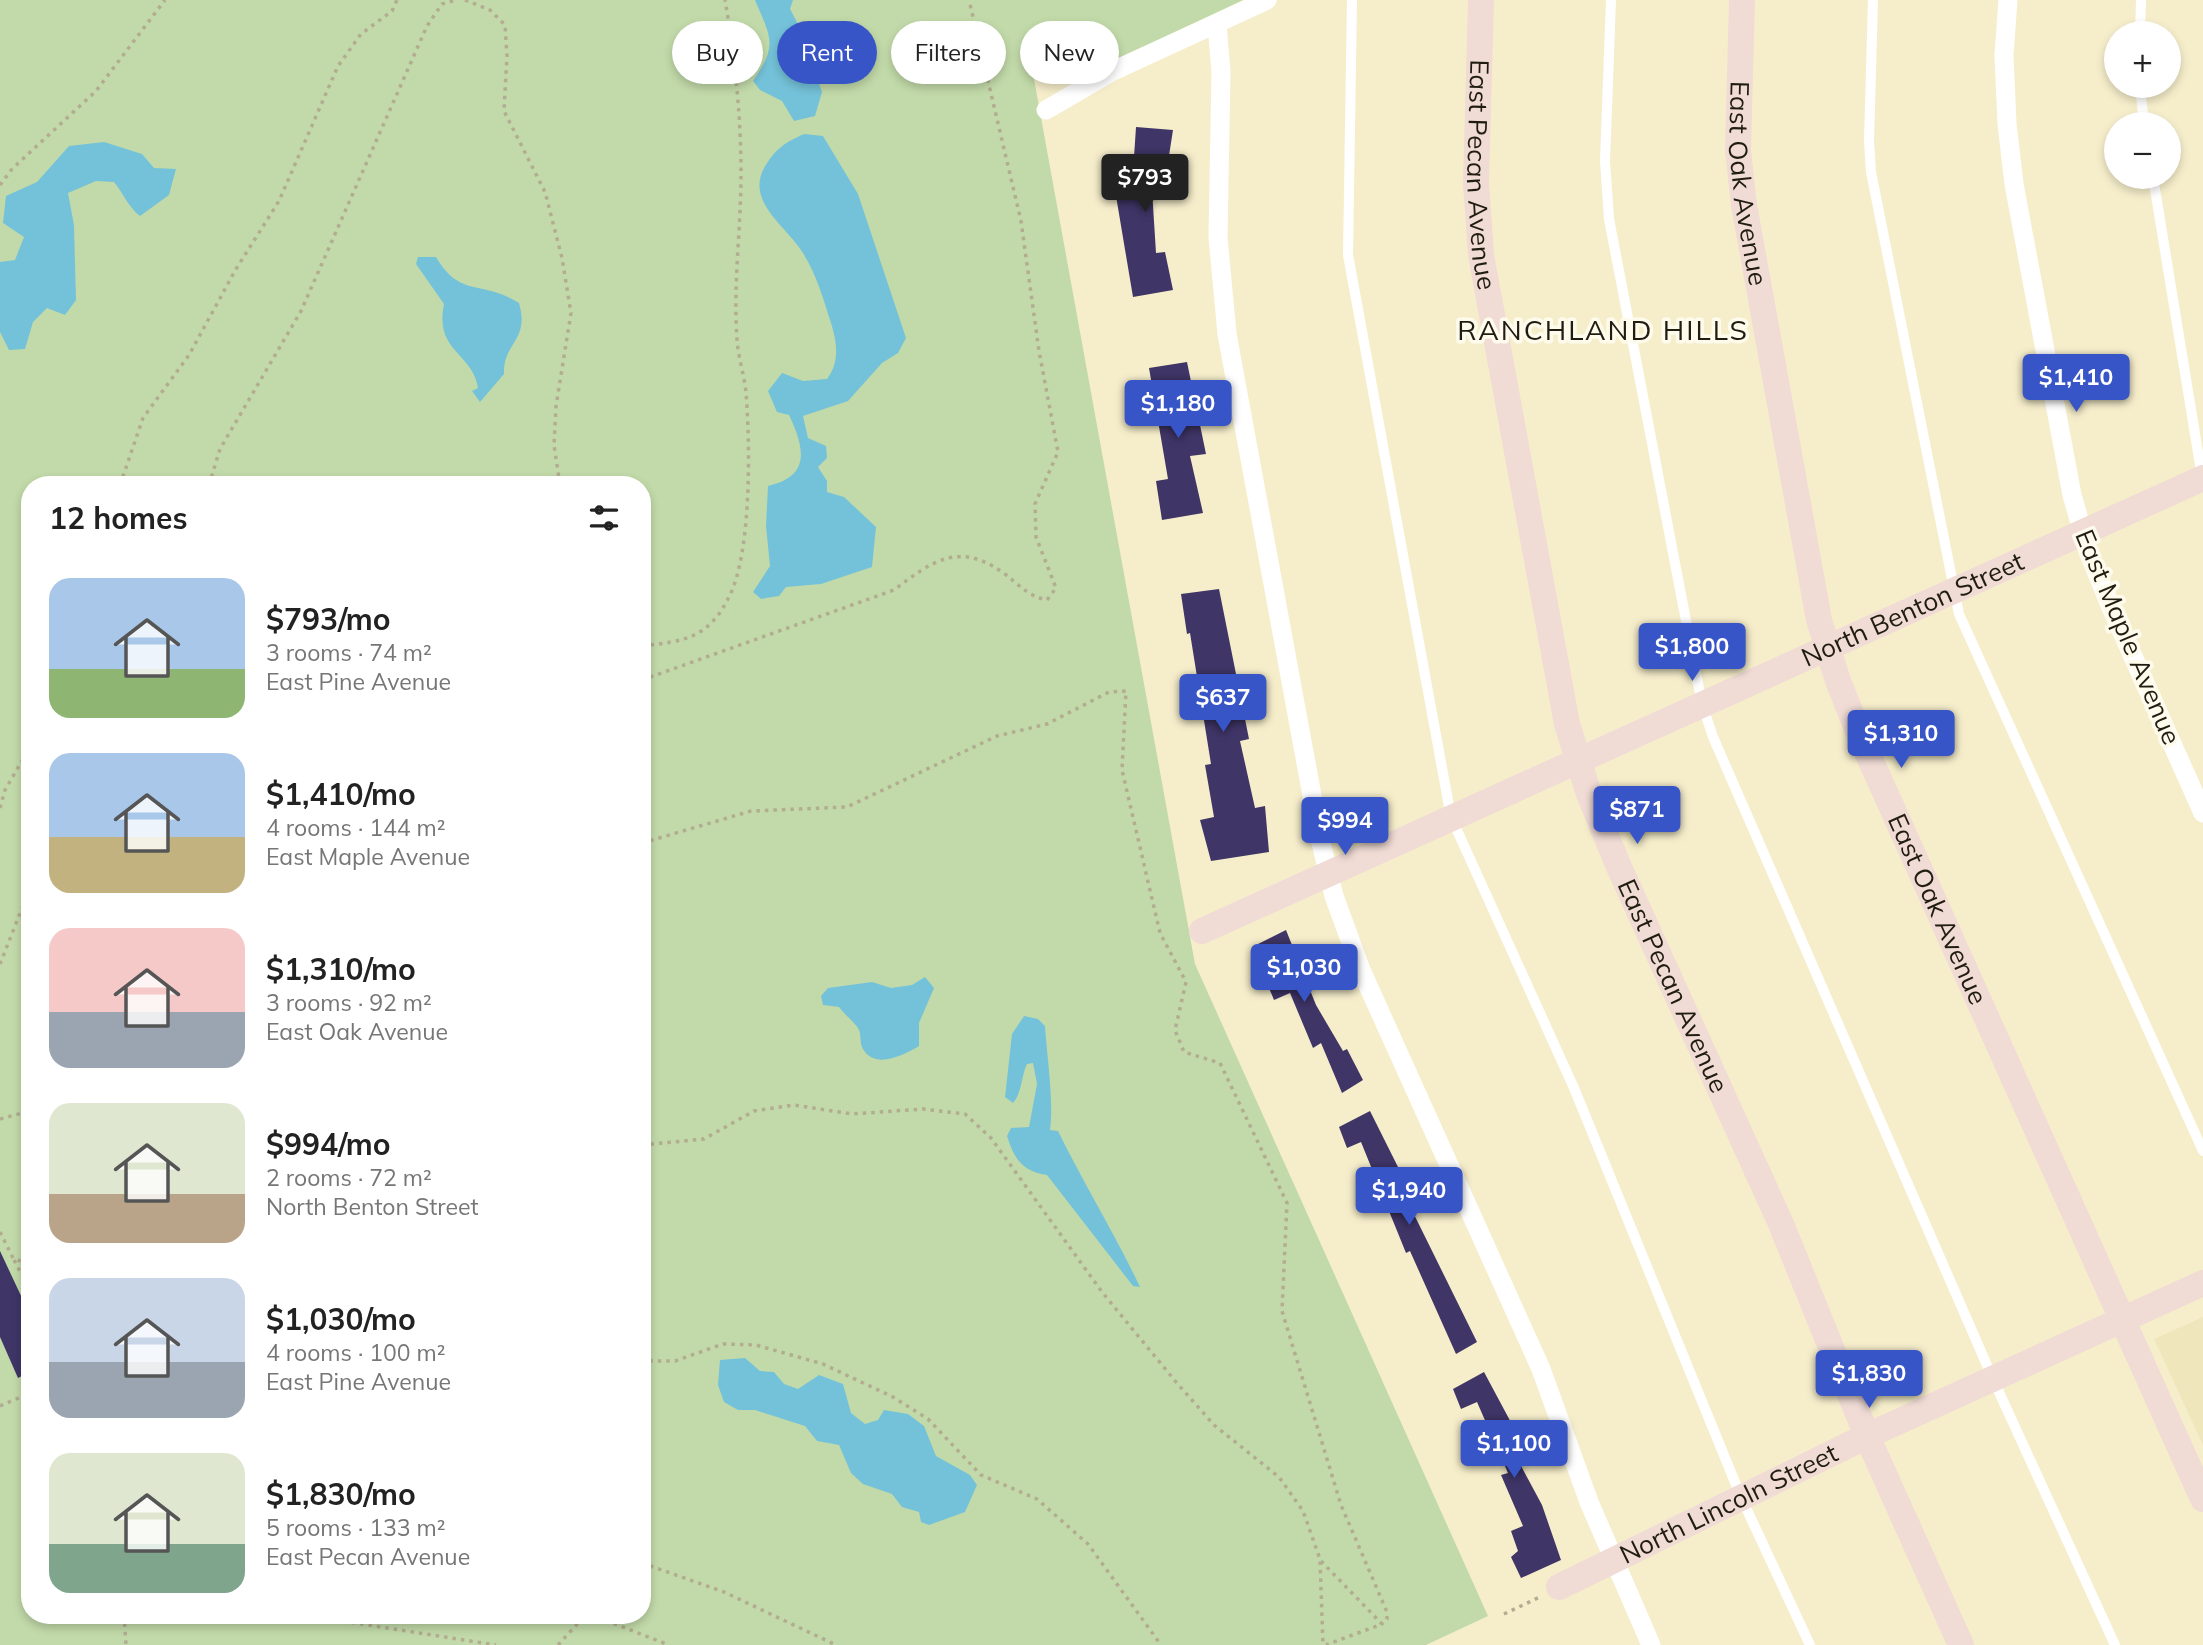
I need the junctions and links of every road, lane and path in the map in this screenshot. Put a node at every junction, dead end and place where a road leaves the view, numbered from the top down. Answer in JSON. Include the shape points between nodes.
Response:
{"nodes":[{"id":1,"x":164,"y":0,"type":"edge"},
{"id":2,"x":397,"y":0,"type":"edge"},
{"id":3,"x":456,"y":0,"type":"edge"},
{"id":4,"x":465,"y":0,"type":"edge"},
{"id":5,"x":725,"y":0,"type":"edge"},
{"id":6,"x":969,"y":0,"type":"edge"},
{"id":7,"x":1267,"y":0,"type":"edge"},
{"id":8,"x":1352,"y":0,"type":"edge"},
{"id":9,"x":1480,"y":0,"type":"edge"},
{"id":10,"x":1611,"y":0,"type":"edge"},
{"id":11,"x":1742,"y":0,"type":"edge"},
{"id":12,"x":1873,"y":0,"type":"edge"},
{"id":13,"x":2008,"y":0,"type":"edge"},
{"id":14,"x":2141,"y":0,"type":"edge"},
{"id":15,"x":2140,"y":21,"type":"edge"},
{"id":16,"x":1217,"y":24,"type":"junction"},
{"id":17,"x":1046,"y":110,"type":"dead end"},
{"id":18,"x":0,"y":185,"type":"edge"},
{"id":19,"x":2155,"y":189,"type":"edge"},
{"id":20,"x":123,"y":476,"type":"edge"},
{"id":21,"x":212,"y":476,"type":"edge"},
{"id":22,"x":559,"y":476,"type":"edge"},
{"id":23,"x":2203,"y":479,"type":"edge"},
{"id":24,"x":2083,"y":532,"type":"junction"},
{"id":25,"x":1955,"y":591,"type":"junction"},
{"id":26,"x":651,"y":645,"type":"edge"},
{"id":27,"x":1828,"y":648,"type":"junction"},
{"id":28,"x":651,"y":677,"type":"edge"},
{"id":29,"x":1702,"y":704,"type":"junction"},
{"id":30,"x":1578,"y":759,"type":"junction"},
{"id":31,"x":21,"y":762,"type":"edge"},
{"id":32,"x":0,"y":808,"type":"edge"},
{"id":33,"x":2203,"y":813,"type":"edge"},
{"id":34,"x":1451,"y":817,"type":"junction"},
{"id":35,"x":651,"y":840,"type":"edge"},
{"id":36,"x":1328,"y":872,"type":"junction"},
{"id":37,"x":21,"y":911,"type":"edge"},
{"id":38,"x":1202,"y":931,"type":"dead end"},
{"id":39,"x":0,"y":964,"type":"edge"},
{"id":40,"x":21,"y":1113,"type":"edge"},
{"id":41,"x":0,"y":1119,"type":"edge"},
{"id":42,"x":651,"y":1144,"type":"edge"},
{"id":43,"x":2203,"y":1152,"type":"edge"},
{"id":44,"x":0,"y":1232,"type":"edge"},
{"id":45,"x":13,"y":1258,"type":"junction"},
{"id":46,"x":21,"y":1261,"type":"edge"},
{"id":47,"x":21,"y":1273,"type":"edge"},
{"id":48,"x":2203,"y":1283,"type":"edge"},
{"id":49,"x":2123,"y":1320,"type":"junction"},
{"id":50,"x":651,"y":1360,"type":"edge"},
{"id":51,"x":1993,"y":1379,"type":"junction"},
{"id":52,"x":21,"y":1397,"type":"edge"},
{"id":53,"x":0,"y":1406,"type":"edge"},
{"id":54,"x":1867,"y":1436,"type":"junction"},
{"id":55,"x":1741,"y":1497,"type":"junction"},
{"id":56,"x":2203,"y":1499,"type":"edge"},
{"id":57,"x":1320,"y":1559,"type":"junction"},
{"id":58,"x":1612,"y":1560,"type":"junction"},
{"id":59,"x":651,"y":1566,"type":"edge"},
{"id":60,"x":1559,"y":1587,"type":"joint"},
{"id":61,"x":1504,"y":1614,"type":"dead end"},
{"id":62,"x":125,"y":1624,"type":"edge"},
{"id":63,"x":361,"y":1624,"type":"edge"},
{"id":64,"x":577,"y":1624,"type":"edge"},
{"id":65,"x":615,"y":1624,"type":"edge"},
{"id":66,"x":1382,"y":1624,"type":"junction"},
{"id":67,"x":126,"y":1645,"type":"edge"},
{"id":68,"x":496,"y":1645,"type":"edge"},
{"id":69,"x":558,"y":1645,"type":"edge"},
{"id":70,"x":670,"y":1645,"type":"edge"},
{"id":71,"x":836,"y":1645,"type":"edge"},
{"id":72,"x":1161,"y":1645,"type":"edge"},
{"id":73,"x":1324,"y":1645,"type":"edge"},
{"id":74,"x":1651,"y":1645,"type":"edge"},
{"id":75,"x":1810,"y":1645,"type":"edge"},
{"id":76,"x":1961,"y":1645,"type":"edge"},
{"id":77,"x":2115,"y":1645,"type":"edge"}],
"edges":[{"from":1,"to":18,"type":"path","via":[[96,91]]},
{"from":2,"to":20,"type":"path","via":[[392,11],[361,34],[338,66],[279,201],[189,355],[143,418]]},
{"from":3,"to":21,"type":"path","via":[[442,4],[427,26],[300,312],[220,449]]},
{"from":4,"to":22,"type":"path","via":[[491,9],[505,25],[504,111],[545,192],[562,258],[571,313],[556,406]]},
{"from":5,"to":26,"type":"path","via":[[741,173],[737,340],[746,391],[747,492],[740,555],[730,596],[708,625],[687,640]]},
{"from":6,"to":28,"type":"path","via":[[1021,221],[1058,452],[1035,504],[1036,537],[1056,588],[1047,600],[1031,597],[1001,572],[978,559],[955,554],[894,590]]},
{"from":7,"to":16,"type":"street"},
{"from":8,"to":34,"type":"lane","via":[[1348,255]]},
{"from":9,"to":30,"type":"street","name":"East Pecan Avenue","via":[[1476,183],[1482,254],[1554,663]]},
{"from":10,"to":29,"type":"lane","via":[[1605,160],[1609,219]]},
{"from":11,"to":27,"type":"street","name":"East Oak Avenue","via":[[1738,150],[1748,239],[1804,547]]},
{"from":12,"to":25,"type":"lane","via":[[1871,172]]},
{"from":13,"to":24,"type":"street","name":"East Maple Avenue","via":[[2004,55],[2014,184],[2059,435]]},
{"from":14,"to":15,"type":"lane"},
{"from":16,"to":17,"type":"street","via":[[1113,71]]},
{"from":16,"to":36,"type":"street","via":[[1222,72],[1217,237],[1227,334]]},
{"from":19,"to":23,"type":"lane"},
{"from":23,"to":24,"type":"street","name":"North Benton Street"},
{"from":24,"to":25,"type":"street","name":"North Benton Street"},
{"from":24,"to":33,"type":"street","name":"East Maple Avenue","via":[[2110,605]]},
{"from":25,"to":27,"type":"street","name":"North Benton Street"},
{"from":25,"to":43,"type":"lane","via":[[1959,614]]},
{"from":27,"to":29,"type":"street","name":"North Benton Street"},
{"from":27,"to":49,"type":"street","name":"East Oak Avenue","via":[[1862,741]]},
{"from":29,"to":30,"type":"street","name":"North Benton Street"},
{"from":29,"to":51,"type":"lane"},
{"from":30,"to":34,"type":"street","name":"North Benton Street"},
{"from":30,"to":54,"type":"street","name":"East Pecan Avenue","via":[[1619,867],[1810,1290]]},
{"from":31,"to":32,"type":"path"},
{"from":34,"to":36,"type":"street","name":"North Benton Street"},
{"from":34,"to":55,"type":"lane","via":[[1574,1088]]},
{"from":35,"to":66,"type":"path","via":[[751,811],[847,807],[997,736],[1047,724],[1109,692],[1126,691],[1122,770],[1160,933],[1186,982],[1175,1030],[1184,1052],[1220,1063],[1287,1203],[1282,1311],[1341,1505],[1387,1612]]},
{"from":36,"to":38,"type":"street","name":"North Benton Street"},
{"from":36,"to":58,"type":"street","via":[[1361,970],[1541,1369]]},
{"from":37,"to":39,"type":"path"},
{"from":40,"to":41,"type":"path"},
{"from":42,"to":57,"type":"path","via":[[704,1139],[754,1111],[794,1105],[852,1114],[923,1109],[965,1114],[991,1138],[1102,1292],[1176,1382],[1214,1425],[1279,1477],[1303,1511]]},
{"from":44,"to":45,"type":"path"},
{"from":45,"to":46,"type":"path"},
{"from":45,"to":47,"type":"path"},
{"from":48,"to":49,"type":"street","name":"North Lincoln Street"},
{"from":49,"to":51,"type":"street","name":"North Lincoln Street"},
{"from":49,"to":56,"type":"street","name":"East Oak Avenue"},
{"from":50,"to":72,"type":"path","via":[[675,1361],[723,1344],[756,1345],[823,1364],[893,1397],[928,1419],[981,1475],[1037,1499],[1088,1544]]},
{"from":51,"to":54,"type":"street","name":"North Lincoln Street"},
{"from":51,"to":77,"type":"lane"},
{"from":52,"to":53,"type":"path"},
{"from":54,"to":55,"type":"street","name":"North Lincoln Street"},
{"from":54,"to":76,"type":"street","name":"East Pecan Avenue"},
{"from":55,"to":58,"type":"street","name":"North Lincoln Street"},
{"from":55,"to":75,"type":"lane"},
{"from":57,"to":66,"type":"path"},
{"from":57,"to":73,"type":"path"},
{"from":58,"to":60,"type":"street","name":"North Lincoln Street"},
{"from":58,"to":74,"type":"street"},
{"from":59,"to":71,"type":"path","via":[[724,1591]]},
{"from":60,"to":61,"type":"path"},
{"from":62,"to":67,"type":"path"},
{"from":63,"to":68,"type":"path"},
{"from":64,"to":69,"type":"path"},
{"from":65,"to":70,"type":"path"},
{"from":66,"to":73,"type":"path"}]}
